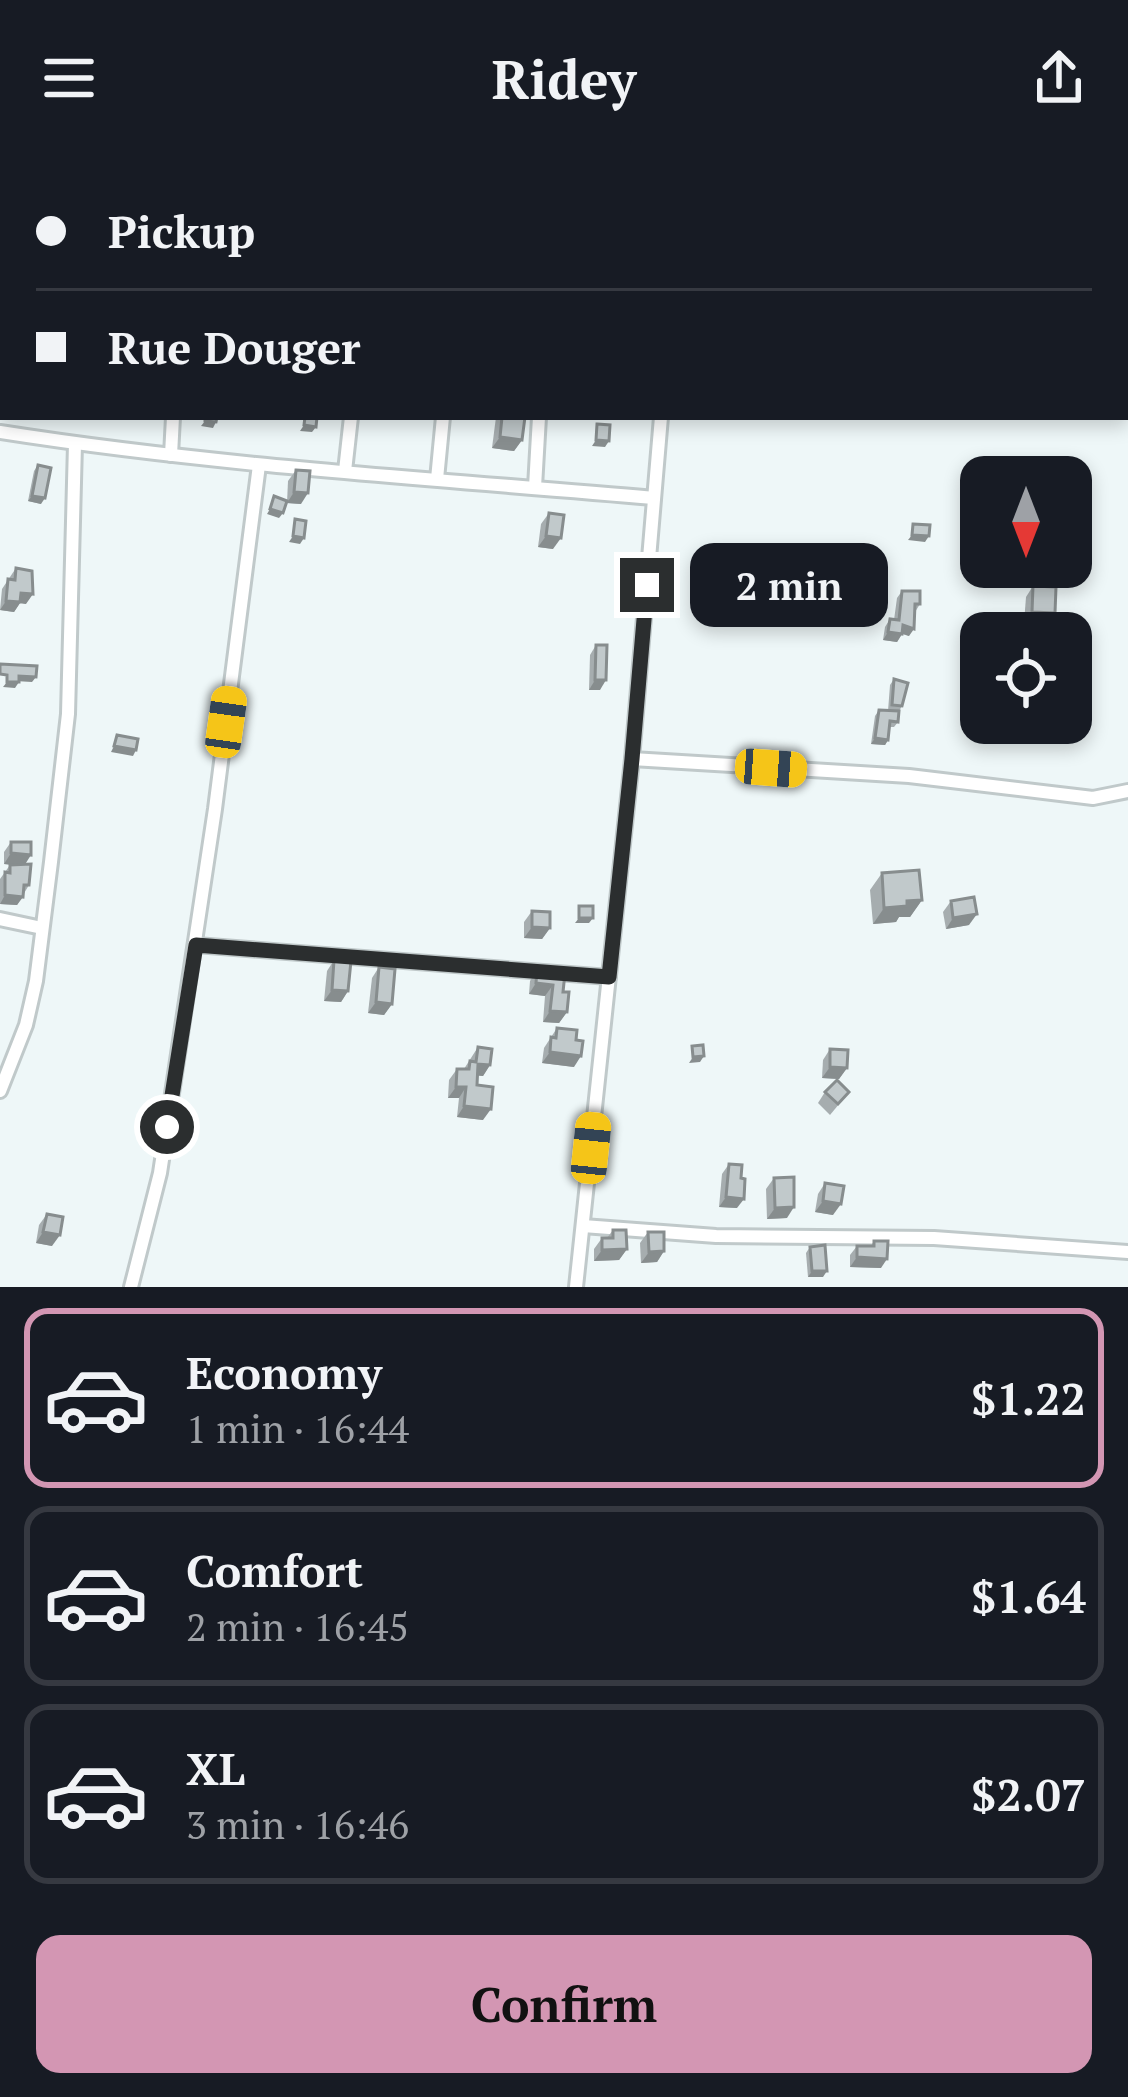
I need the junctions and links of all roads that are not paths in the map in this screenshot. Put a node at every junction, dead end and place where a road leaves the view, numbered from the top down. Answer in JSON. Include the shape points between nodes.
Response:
{"nodes":[{"id":1,"x":173,"y":420,"type":"edge"},
{"id":2,"x":351,"y":420,"type":"edge"},
{"id":3,"x":443,"y":420,"type":"edge"},
{"id":4,"x":539,"y":420,"type":"edge"},
{"id":5,"x":661,"y":420,"type":"edge"},
{"id":6,"x":0,"y":432,"type":"edge"},
{"id":7,"x":75,"y":444,"type":"junction"},
{"id":8,"x":171,"y":455,"type":"junction"},
{"id":9,"x":260,"y":465,"type":"junction"},
{"id":10,"x":345,"y":471,"type":"junction"},
{"id":11,"x":437,"y":479,"type":"junction"},
{"id":12,"x":535,"y":488,"type":"junction"},
{"id":13,"x":654,"y":497,"type":"junction"},
{"id":14,"x":632,"y":759,"type":"junction"},
{"id":15,"x":1128,"y":791,"type":"edge"},
{"id":16,"x":0,"y":919,"type":"edge"},
{"id":17,"x":42,"y":928,"type":"junction"},
{"id":18,"x":196,"y":945,"type":"junction"},
{"id":19,"x":609,"y":977,"type":"junction"},
{"id":20,"x":0,"y":1091,"type":"edge"},
{"id":21,"x":583,"y":1226,"type":"junction"},
{"id":22,"x":1128,"y":1252,"type":"edge"},
{"id":23,"x":131,"y":1287,"type":"edge"},
{"id":24,"x":576,"y":1287,"type":"edge"}],
"edges":[{"from":1,"to":8,"type":"street"},
{"from":2,"to":10,"type":"street"},
{"from":3,"to":11,"type":"street"},
{"from":4,"to":12,"type":"street"},
{"from":5,"to":13,"type":"street"},
{"from":6,"to":7,"type":"street"},
{"from":7,"to":8,"type":"street"},
{"from":7,"to":17,"type":"street","via":[[68,714]]},
{"from":8,"to":9,"type":"street"},
{"from":9,"to":10,"type":"street"},
{"from":9,"to":18,"type":"street"},
{"from":10,"to":11,"type":"street"},
{"from":11,"to":12,"type":"street"},
{"from":12,"to":13,"type":"street"},
{"from":13,"to":14,"type":"street"},
{"from":14,"to":15,"type":"street","via":[[909,776],[1093,798]]},
{"from":14,"to":19,"type":"street"},
{"from":16,"to":17,"type":"street"},
{"from":17,"to":20,"type":"street","via":[[26,1025]]},
{"from":18,"to":19,"type":"street"},
{"from":18,"to":23,"type":"street","via":[[160,1173]]},
{"from":19,"to":21,"type":"street"},
{"from":21,"to":22,"type":"street"},
{"from":21,"to":24,"type":"street"}]}
